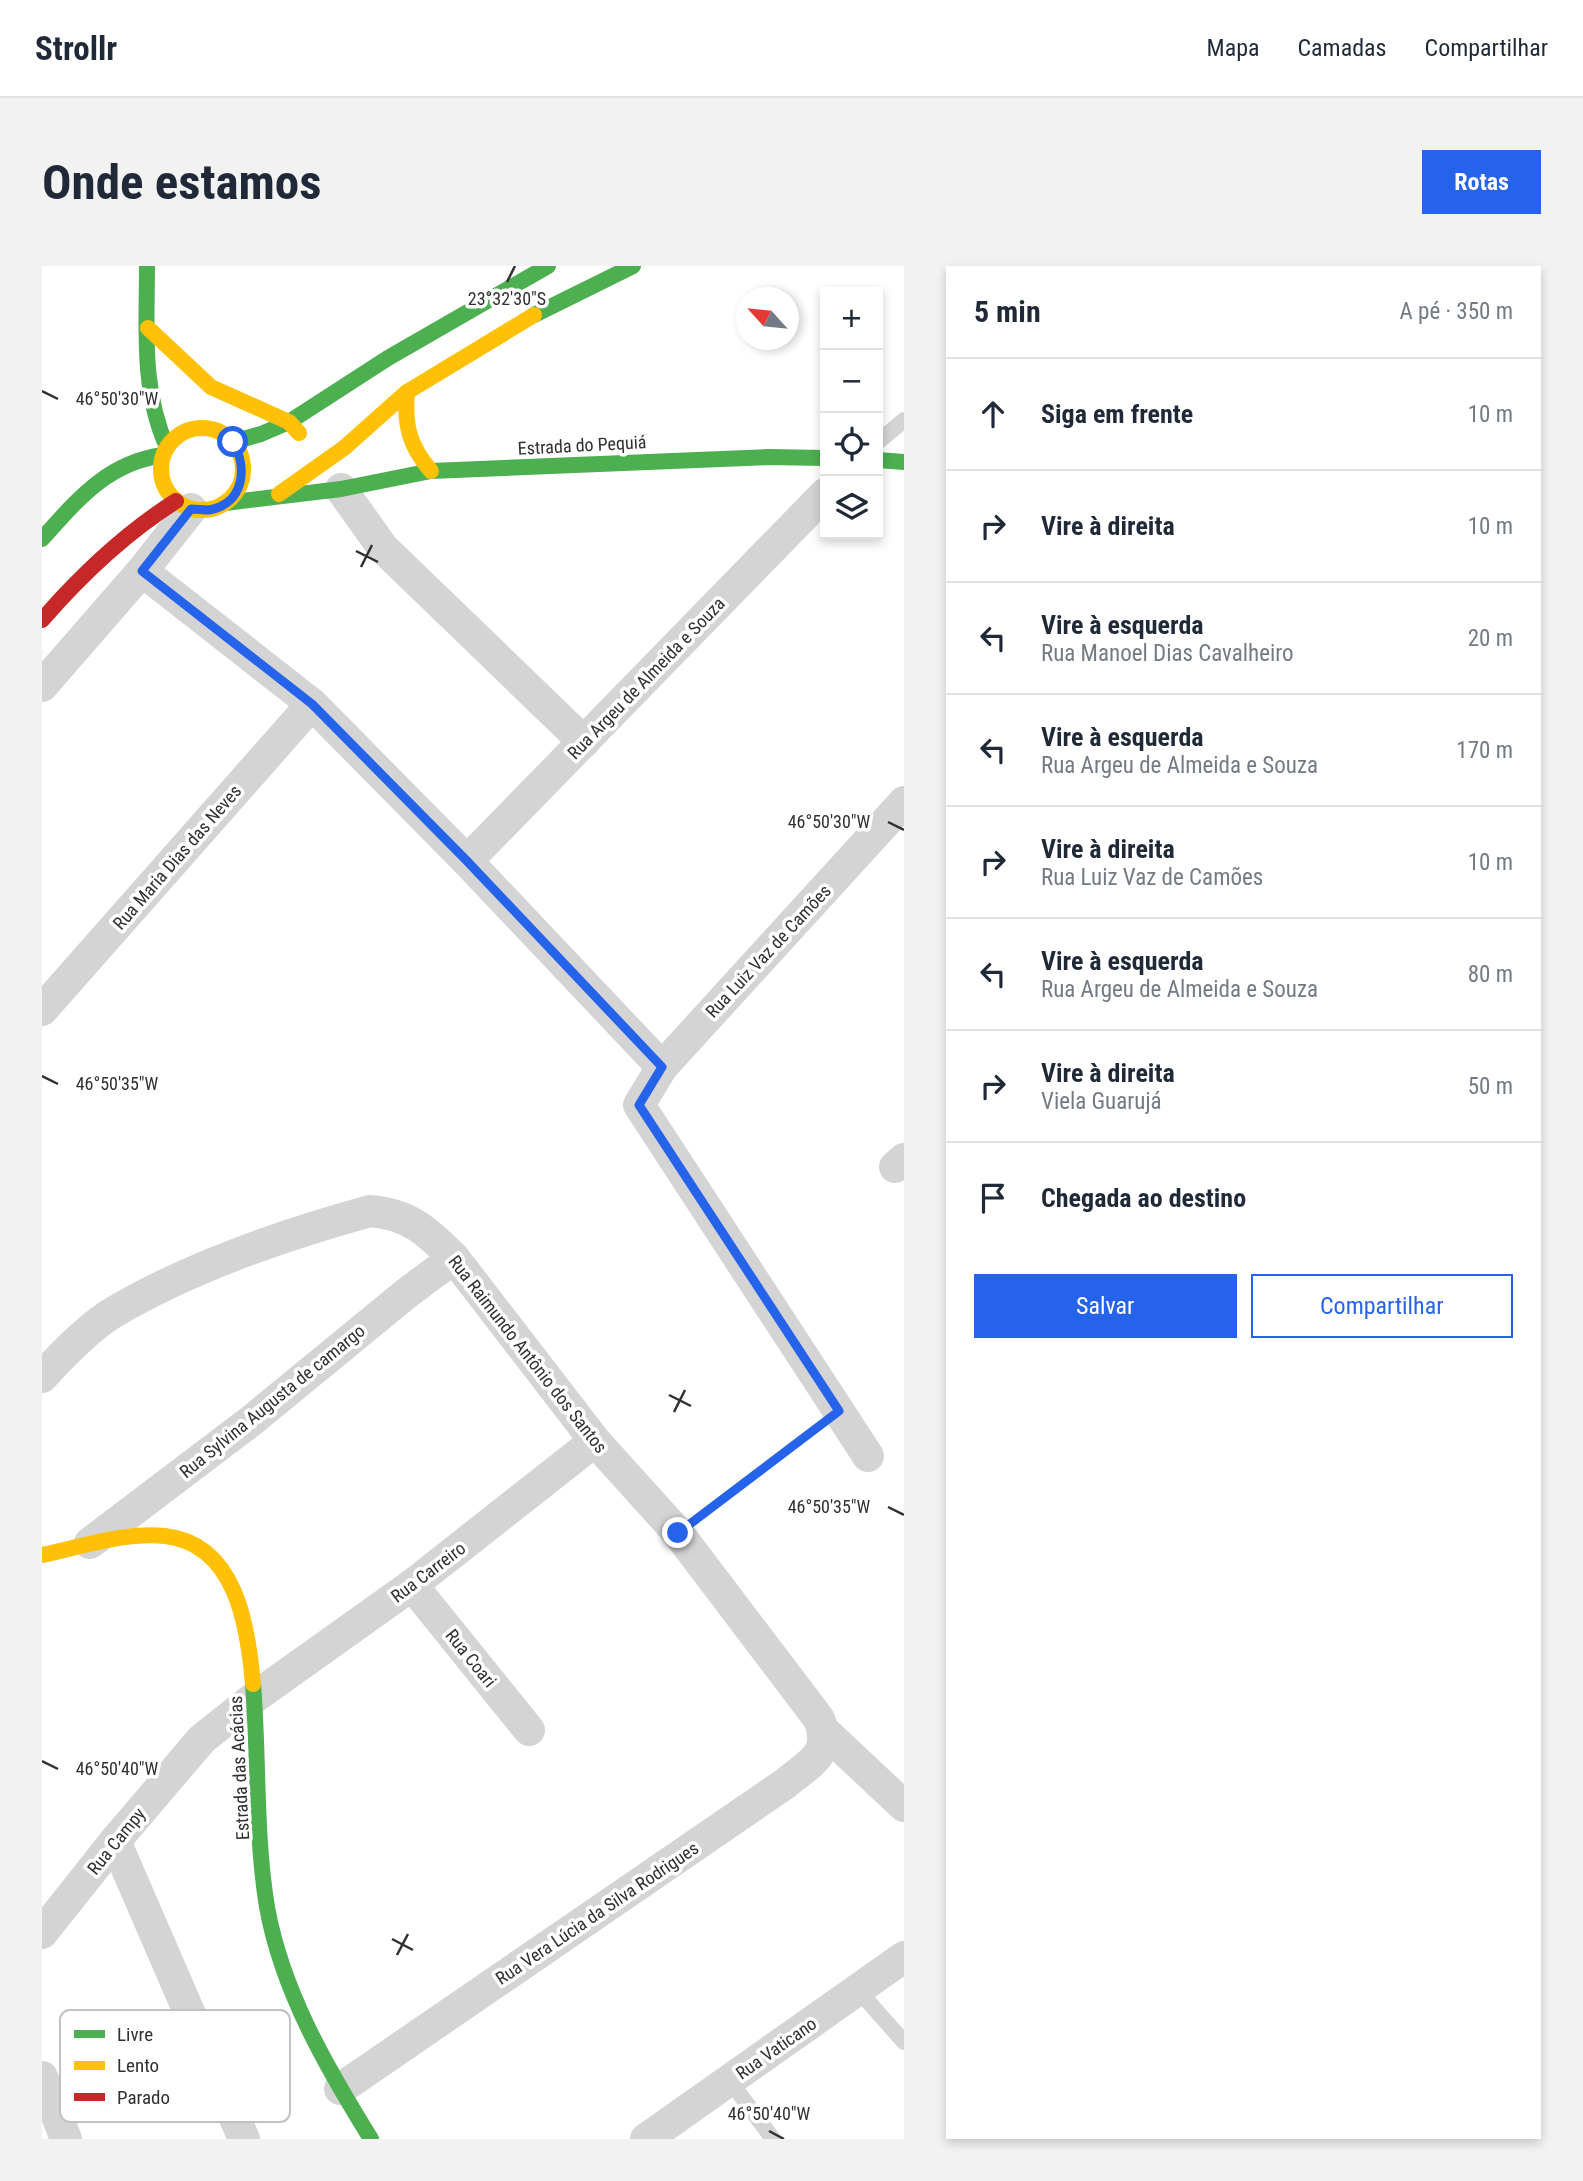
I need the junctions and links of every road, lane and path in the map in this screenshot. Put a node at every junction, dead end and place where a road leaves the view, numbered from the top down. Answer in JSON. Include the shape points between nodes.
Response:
{"nodes":[{"id":1,"x":147,"y":266,"type":"edge"},
{"id":2,"x":548,"y":266,"type":"edge"},
{"id":3,"x":633,"y":266,"type":"edge"},
{"id":4,"x":148,"y":327,"type":"junction"},
{"id":5,"x":211,"y":387,"type":"junction"},
{"id":6,"x":407,"y":392,"type":"junction"},
{"id":7,"x":904,"y":420,"type":"edge"},
{"id":8,"x":289,"y":422,"type":"junction"},
{"id":9,"x":229,"y":428,"type":"junction"},
{"id":10,"x":883,"y":438,"type":"edge"},
{"id":11,"x":165,"y":451,"type":"junction"},
{"id":12,"x":317,"y":452,"type":"junction"},
{"id":13,"x":820,"y":458,"type":"edge"},
{"id":14,"x":883,"y":461,"type":"edge"},
{"id":15,"x":904,"y":463,"type":"edge"},
{"id":16,"x":431,"y":471,"type":"junction"},
{"id":17,"x":341,"y":489,"type":"junction"},
{"id":18,"x":274,"y":497,"type":"junction"},
{"id":19,"x":820,"y":499,"type":"edge"},
{"id":20,"x":225,"y":503,"type":"junction"},
{"id":21,"x":183,"y":505,"type":"junction"},
{"id":22,"x":42,"y":539,"type":"edge"},
{"id":23,"x":142,"y":571,"type":"junction"},
{"id":24,"x":42,"y":620,"type":"edge"},
{"id":25,"x":42,"y":686,"type":"edge"},
{"id":26,"x":312,"y":704,"type":"junction"},
{"id":27,"x":584,"y":742,"type":"junction"},
{"id":28,"x":904,"y":803,"type":"edge"},
{"id":29,"x":467,"y":861,"type":"junction"},
{"id":30,"x":42,"y":1010,"type":"edge"},
{"id":31,"x":662,"y":1067,"type":"junction"},
{"id":32,"x":454,"y":1258,"type":"junction"},
{"id":33,"x":42,"y":1377,"type":"edge"},
{"id":34,"x":839,"y":1411,"type":"junction"},
{"id":35,"x":595,"y":1441,"type":"junction"},
{"id":36,"x":869,"y":1456,"type":"dead end"},
{"id":37,"x":678,"y":1533,"type":"junction"},
{"id":38,"x":90,"y":1543,"type":"junction"},
{"id":39,"x":42,"y":1555,"type":"edge"},
{"id":40,"x":412,"y":1585,"type":"junction"},
{"id":41,"x":255,"y":1697,"type":"junction"},
{"id":42,"x":822,"y":1725,"type":"junction"},
{"id":43,"x":529,"y":1730,"type":"dead end"},
{"id":44,"x":904,"y":1806,"type":"edge"},
{"id":45,"x":115,"y":1841,"type":"junction"},
{"id":46,"x":42,"y":1933,"type":"edge"},
{"id":47,"x":904,"y":1957,"type":"edge"},
{"id":48,"x":858,"y":1990,"type":"junction"},
{"id":49,"x":188,"y":2010,"type":"edge"},
{"id":50,"x":904,"y":2042,"type":"edge"},
{"id":51,"x":42,"y":2077,"type":"edge"},
{"id":52,"x":730,"y":2081,"type":"junction"},
{"id":53,"x":340,"y":2089,"type":"junction"},
{"id":54,"x":237,"y":2122,"type":"edge"},
{"id":55,"x":66,"y":2139,"type":"edge"},
{"id":56,"x":244,"y":2139,"type":"edge"},
{"id":57,"x":371,"y":2139,"type":"edge"},
{"id":58,"x":646,"y":2139,"type":"edge"},
{"id":59,"x":773,"y":2139,"type":"edge"}],
"edges":[{"from":1,"to":4,"type":"main road"},
{"from":2,"to":8,"type":"main road","via":[[388,358]]},
{"from":3,"to":6,"type":"main road","via":[[522,321]]},
{"from":4,"to":5,"type":"main road"},
{"from":4,"to":11,"type":"main road","via":[[153,410]]},
{"from":5,"to":8,"type":"main road"},
{"from":5,"to":9,"type":"main road"},
{"from":6,"to":12,"type":"main road"},
{"from":6,"to":16,"type":"main road","via":[[406,429]]},
{"from":7,"to":10,"type":"lane"},
{"from":8,"to":9,"type":"main road","via":[[261,434]]},
{"from":8,"to":12,"type":"main road"},
{"from":9,"to":11,"type":"main road","via":[[188,430]]},
{"from":9,"to":20,"type":"main road","via":[[243,473],[237,490]]},
{"from":11,"to":21,"type":"main road","via":[[161,471],[165,487]]},
{"from":11,"to":22,"type":"main road","via":[[109,472]]},
{"from":12,"to":17,"type":"main road"},
{"from":12,"to":18,"type":"main road"},
{"from":13,"to":16,"type":"main road","name":"Estrada do Pequiá"},
{"from":14,"to":15,"type":"main road"},
{"from":16,"to":17,"type":"main road","name":"Estrada do Pequiá"},
{"from":17,"to":18,"type":"main road","name":"Estrada do Pequiá"},
{"from":17,"to":27,"type":"street","via":[[383,548]]},
{"from":18,"to":20,"type":"main road","name":"Estrada do Pequiá"},
{"from":19,"to":27,"type":"street","name":"Rua Argeu de Almeida e Souza"},
{"from":20,"to":21,"type":"main road","via":[[209,510]]},
{"from":21,"to":23,"type":"street"},
{"from":21,"to":24,"type":"main road","via":[[139,523],[102,554]]},
{"from":23,"to":25,"type":"street"},
{"from":23,"to":26,"type":"street"},
{"from":26,"to":29,"type":"street"},
{"from":26,"to":30,"type":"street","name":"Rua Maria Dias das Neves"},
{"from":27,"to":29,"type":"street","name":"Rua Argeu de Almeida e Souza"},
{"from":28,"to":31,"type":"street","name":"Rua Luiz Vaz de Camões"},
{"from":29,"to":31,"type":"street"},
{"from":31,"to":34,"type":"street","name":"Rua Luiz Vaz de Camões","via":[[639,1105]]},
{"from":32,"to":33,"type":"street","name":"Rua Raimundo Antônio dos Santos","via":[[418,1225],[389,1212],[343,1218],[211,1265],[113,1313]]},
{"from":32,"to":35,"type":"street","name":"Rua Raimundo Antônio dos Santos"},
{"from":32,"to":38,"type":"street","name":"Rua Sylvina Augusta de camargo"},
{"from":34,"to":36,"type":"street"},
{"from":34,"to":37,"type":"path"},
{"from":35,"to":37,"type":"street","name":"Rua Raimundo Antônio dos Santos"},
{"from":35,"to":40,"type":"street","name":"Rua Carreiro"},
{"from":37,"to":42,"type":"street","name":"Rua Raimundo Antônio dos Santos"},
{"from":38,"to":39,"type":"main road","name":"Estrada das Acácias"},
{"from":38,"to":41,"type":"main road","name":"Estrada das Acácias","via":[[152,1536],[185,1539],[214,1560],[238,1601]]},
{"from":40,"to":41,"type":"street","name":"Rua Carreiro"},
{"from":40,"to":43,"type":"street","name":"Rua Coari"},
{"from":41,"to":45,"type":"street","name":"Rua Campy","via":[[202,1739]]},
{"from":41,"to":53,"type":"main road","name":"Estrada das Acácias","via":[[264,1871],[273,1932],[293,1995]]},
{"from":42,"to":44,"type":"street","name":"Rua Raimundo Antônio dos Santos"},
{"from":42,"to":53,"type":"street","name":"Rua Vera Lúcia da Silva Rodrigues","via":[[825,1742],[820,1755],[786,1783]]},
{"from":45,"to":46,"type":"street","name":"Rua Campy"},
{"from":45,"to":49,"type":"street"},
{"from":47,"to":48,"type":"street","name":"Rua Vaticano"},
{"from":48,"to":50,"type":"lane"},
{"from":48,"to":52,"type":"street","name":"Rua Vaticano"},
{"from":51,"to":55,"type":"street"},
{"from":52,"to":58,"type":"street","name":"Rua Vaticano"},
{"from":52,"to":59,"type":"lane"},
{"from":53,"to":57,"type":"main road","name":"Estrada das Acácias"},
{"from":54,"to":56,"type":"street"}]}
